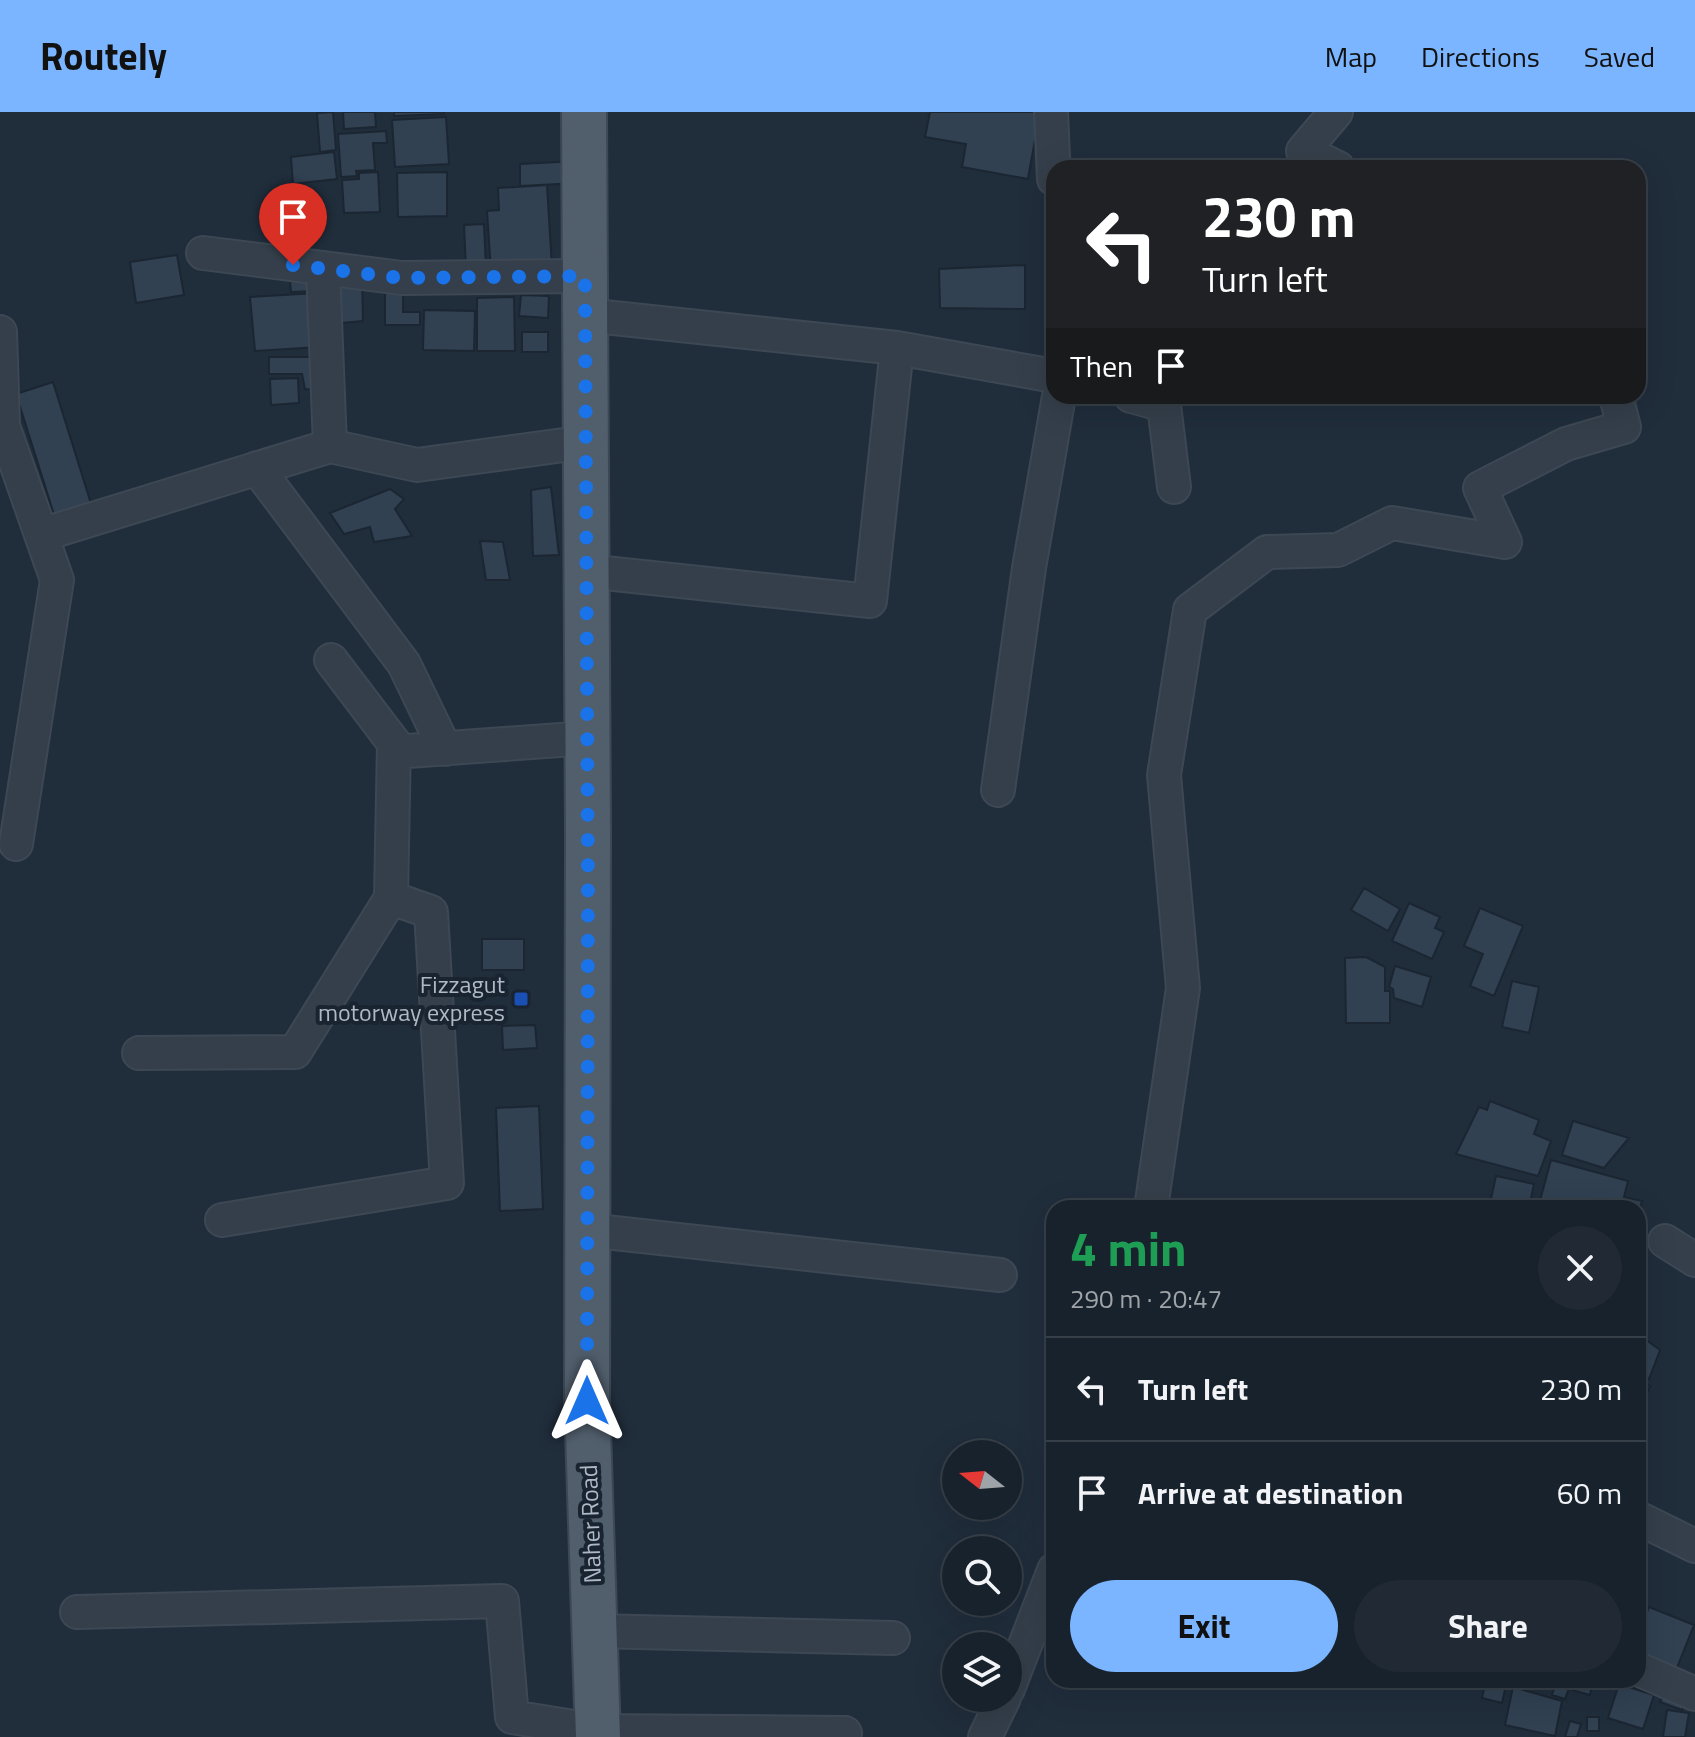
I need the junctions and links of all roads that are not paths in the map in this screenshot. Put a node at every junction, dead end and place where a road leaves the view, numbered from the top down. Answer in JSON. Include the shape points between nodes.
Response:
{"nodes":[{"id":1,"x":584,"y":112,"type":"edge"},
{"id":2,"x":1051,"y":112,"type":"edge"},
{"id":3,"x":1336,"y":112,"type":"edge"},
{"id":4,"x":1053,"y":160,"type":"edge"},
{"id":5,"x":1322,"y":160,"type":"edge"},
{"id":6,"x":203,"y":253,"type":"dead end"},
{"id":7,"x":323,"y":269,"type":"junction"},
{"id":8,"x":585,"y":296,"type":"junction"},
{"id":9,"x":0,"y":332,"type":"edge"},
{"id":10,"x":897,"y":348,"type":"junction"},
{"id":11,"x":1046,"y":375,"type":"edge"},
{"id":12,"x":1058,"y":404,"type":"edge"},
{"id":13,"x":1160,"y":404,"type":"edge"},
{"id":14,"x":1618,"y":404,"type":"edge"},
{"id":15,"x":586,"y":442,"type":"junction"},
{"id":16,"x":330,"y":446,"type":"junction"},
{"id":17,"x":257,"y":468,"type":"junction"},
{"id":18,"x":1174,"y":487,"type":"dead end"},
{"id":19,"x":41,"y":535,"type":"junction"},
{"id":20,"x":586,"y":571,"type":"junction"},
{"id":21,"x":331,"y":660,"type":"dead end"},
{"id":22,"x":588,"y":738,"type":"junction"},
{"id":23,"x":445,"y":749,"type":"junction"},
{"id":24,"x":394,"y":752,"type":"junction"},
{"id":25,"x":998,"y":790,"type":"dead end"},
{"id":26,"x":16,"y":844,"type":"dead end"},
{"id":27,"x":391,"y":898,"type":"junction"},
{"id":28,"x":139,"y":1053,"type":"dead end"},
{"id":29,"x":1152,"y":1200,"type":"edge"},
{"id":30,"x":222,"y":1220,"type":"dead end"},
{"id":31,"x":587,"y":1230,"type":"junction"},
{"id":32,"x":1665,"y":1241,"type":"dead end"},
{"id":33,"x":1695,"y":1260,"type":"edge"},
{"id":34,"x":1000,"y":1275,"type":"dead end"},
{"id":35,"x":1646,"y":1522,"type":"edge"},
{"id":36,"x":1695,"y":1546,"type":"edge"},
{"id":37,"x":1046,"y":1591,"type":"edge"},
{"id":38,"x":77,"y":1612,"type":"dead end"},
{"id":39,"x":595,"y":1631,"type":"junction"},
{"id":40,"x":893,"y":1638,"type":"dead end"},
{"id":41,"x":1022,"y":1653,"type":"edge"},
{"id":42,"x":1646,"y":1673,"type":"edge"},
{"id":43,"x":1695,"y":1694,"type":"edge"},
{"id":44,"x":997,"y":1712,"type":"edge"},
{"id":45,"x":845,"y":1733,"type":"dead end"},
{"id":46,"x":598,"y":1734,"type":"edge"},
{"id":47,"x":985,"y":1737,"type":"edge"}],
"edges":[{"from":1,"to":8,"type":"main road","name":"Naher Road"},
{"from":2,"to":4,"type":"street"},
{"from":3,"to":5,"type":"street","via":[[1303,151]]},
{"from":6,"to":7,"type":"street"},
{"from":7,"to":8,"type":"street"},
{"from":7,"to":16,"type":"street"},
{"from":8,"to":10,"type":"street"},
{"from":8,"to":15,"type":"main road","name":"Naher Road"},
{"from":9,"to":19,"type":"street","via":[[3,426]]},
{"from":10,"to":11,"type":"street"},
{"from":10,"to":20,"type":"street","via":[[870,601]]},
{"from":12,"to":25,"type":"street"},
{"from":13,"to":18,"type":"street"},
{"from":14,"to":29,"type":"street","via":[[1624,427],[1566,444],[1480,488],[1505,542],[1392,523],[1338,550],[1267,552],[1190,610],[1164,775],[1183,988]]},
{"from":15,"to":16,"type":"street","via":[[417,465]]},
{"from":15,"to":20,"type":"main road","name":"Naher Road"},
{"from":16,"to":17,"type":"street"},
{"from":17,"to":19,"type":"street"},
{"from":17,"to":23,"type":"street","via":[[404,664]]},
{"from":19,"to":26,"type":"street","via":[[57,580]]},
{"from":20,"to":22,"type":"main road","name":"Naher Road"},
{"from":21,"to":24,"type":"street","via":[[394,743]]},
{"from":22,"to":23,"type":"street"},
{"from":22,"to":31,"type":"main road","name":"Naher Road"},
{"from":23,"to":24,"type":"street"},
{"from":24,"to":27,"type":"street"},
{"from":27,"to":28,"type":"street","via":[[295,1052]]},
{"from":27,"to":30,"type":"street","via":[[431,912],[447,1183]]},
{"from":31,"to":34,"type":"street"},
{"from":31,"to":39,"type":"main road","name":"Naher Road"},
{"from":32,"to":33,"type":"street"},
{"from":35,"to":36,"type":"street"},
{"from":37,"to":41,"type":"street"},
{"from":38,"to":46,"type":"street","via":[[502,1601],[512,1717]]},
{"from":39,"to":40,"type":"street"},
{"from":39,"to":46,"type":"main road","name":"Naher Road"},
{"from":42,"to":43,"type":"street"},
{"from":44,"to":47,"type":"street"},
{"from":45,"to":46,"type":"street"}]}
